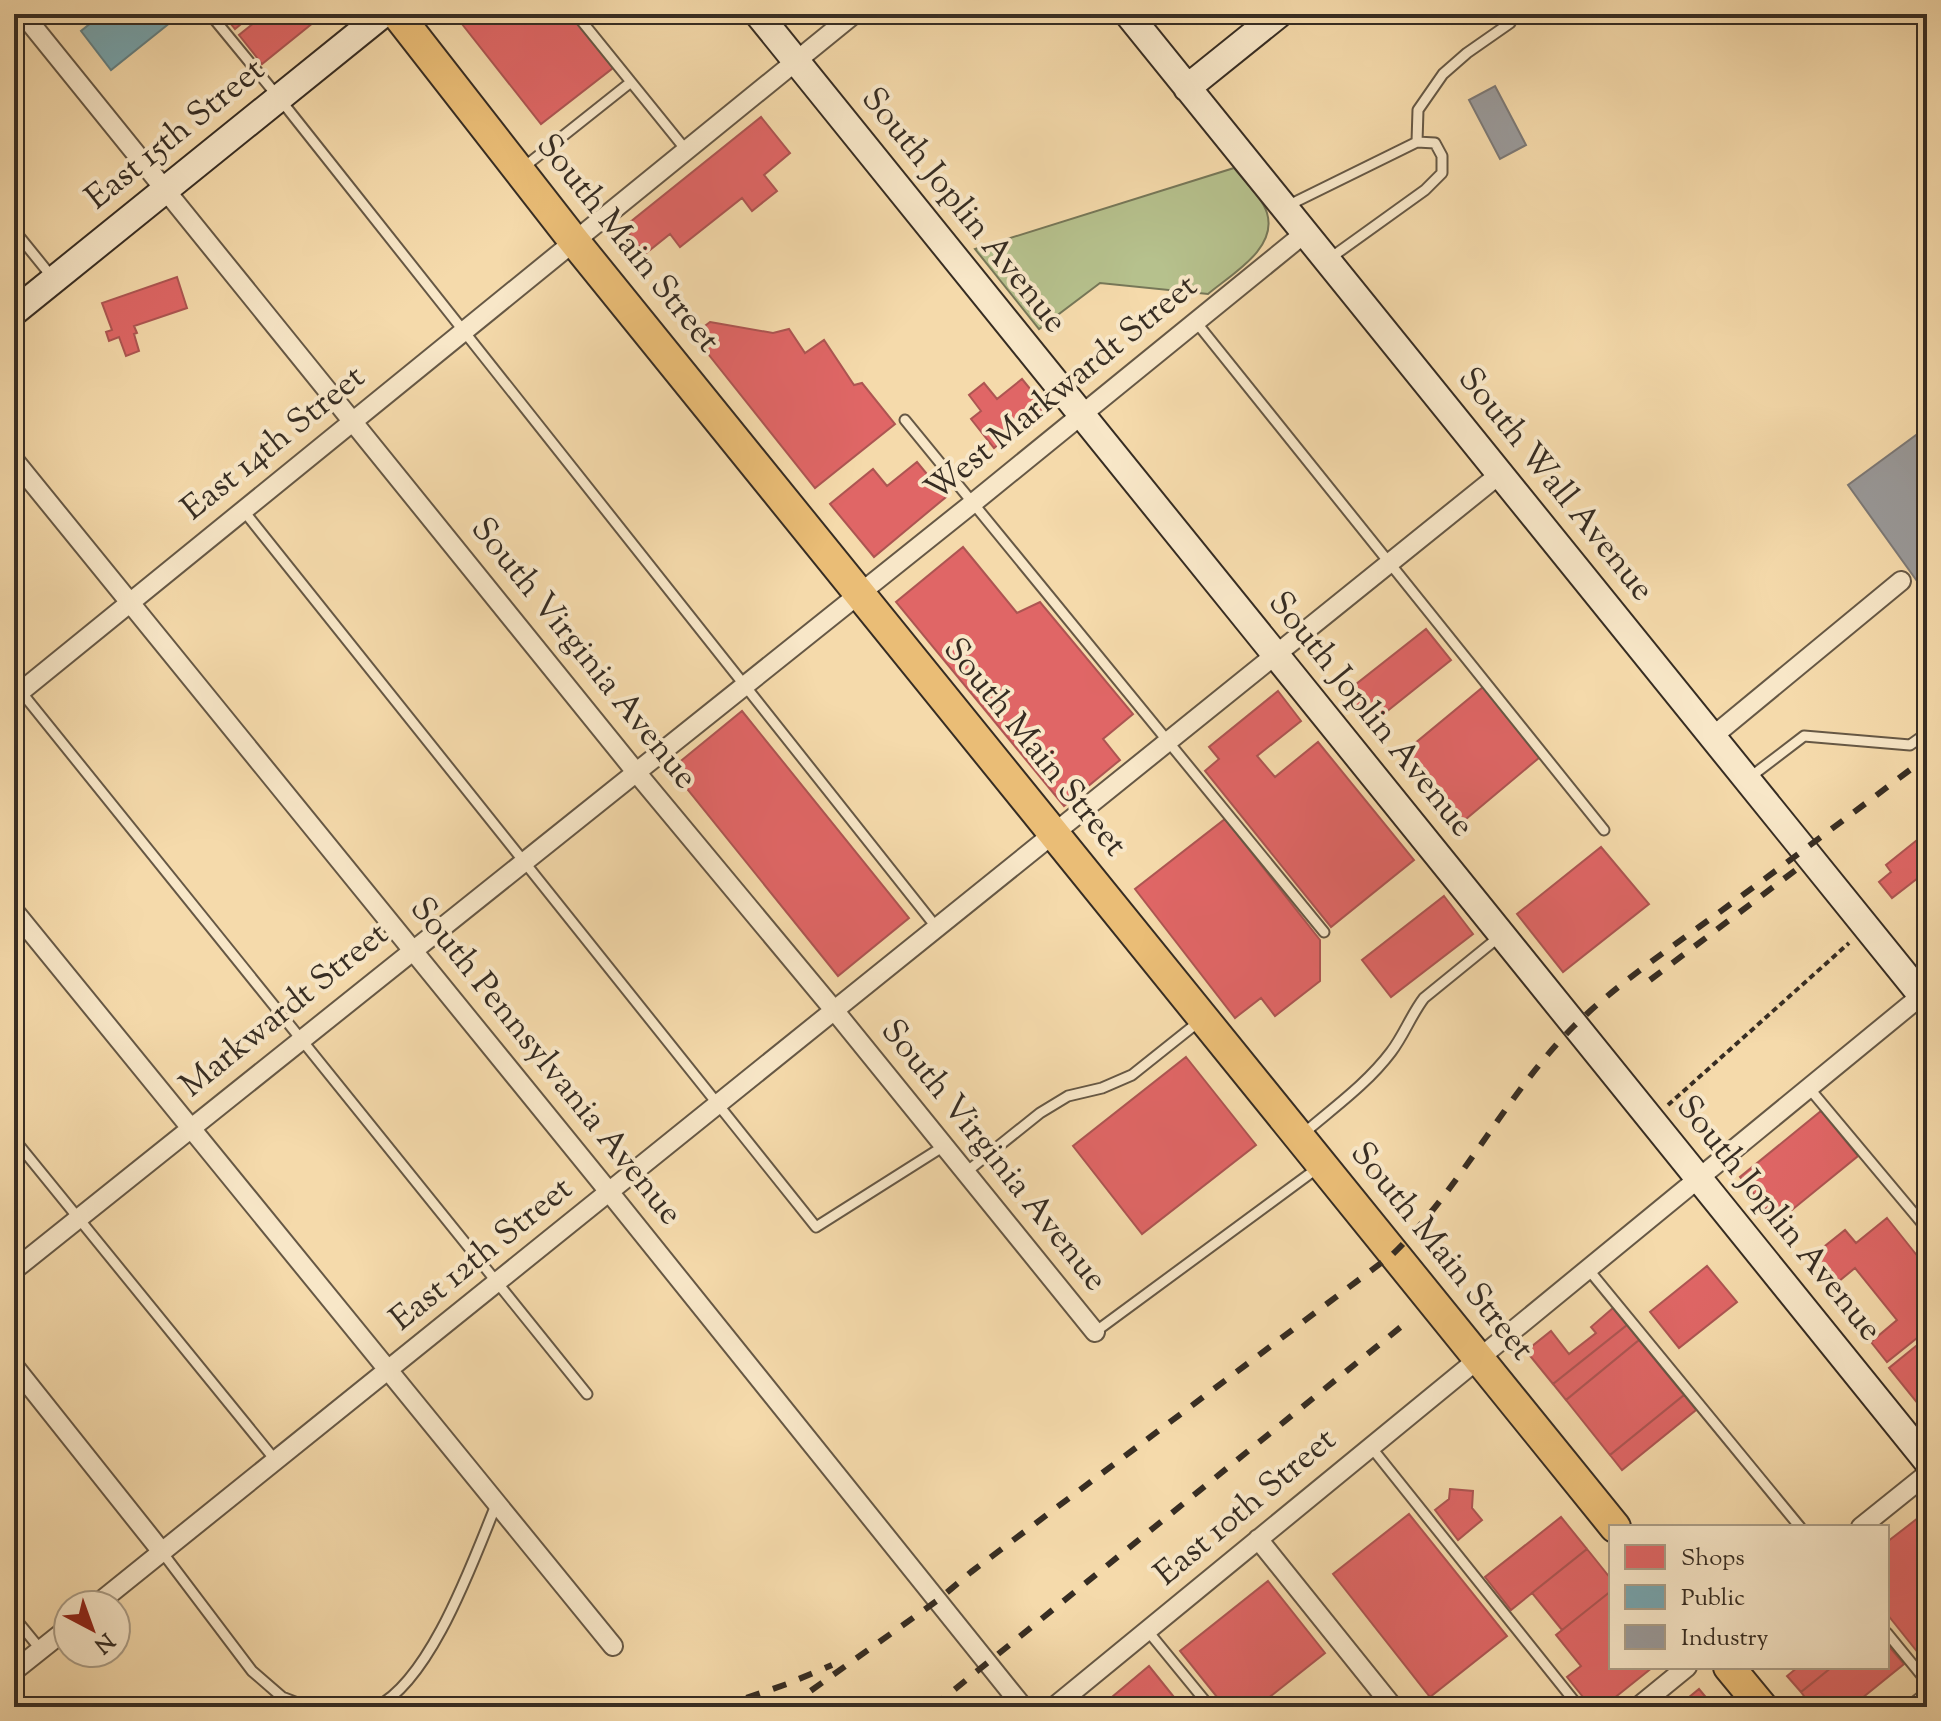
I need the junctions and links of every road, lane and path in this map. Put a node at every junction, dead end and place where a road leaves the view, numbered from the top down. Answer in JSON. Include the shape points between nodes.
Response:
{"nodes":[{"id":1,"x":23,"y":14,"type":"edge"},
{"id":2,"x":210,"y":14,"type":"edge"},
{"id":3,"x":383,"y":14,"type":"edge"},
{"id":4,"x":397,"y":14,"type":"edge"},
{"id":5,"x":576,"y":14,"type":"edge"},
{"id":6,"x":758,"y":14,"type":"edge"},
{"id":7,"x":854,"y":14,"type":"edge"},
{"id":8,"x":1128,"y":14,"type":"edge"},
{"id":9,"x":1279,"y":14,"type":"edge"},
{"id":10,"x":1514,"y":14,"type":"edge"},
{"id":11,"x":795,"y":61,"type":"junction"},
{"id":12,"x":631,"y":82,"type":"junction"},
{"id":13,"x":1187,"y":88,"type":"junction"},
{"id":14,"x":279,"y":98,"type":"junction"},
{"id":15,"x":1417,"y":142,"type":"junction"},
{"id":16,"x":686,"y":150,"type":"junction"},
{"id":17,"x":519,"y":171,"type":"junction"},
{"id":18,"x":166,"y":190,"type":"junction"},
{"id":19,"x":1284,"y":207,"type":"junction"},
{"id":20,"x":14,"y":230,"type":"edge"},
{"id":21,"x":1305,"y":233,"type":"junction"},
{"id":22,"x":574,"y":241,"type":"junction"},
{"id":23,"x":1327,"y":261,"type":"junction"},
{"id":24,"x":54,"y":280,"type":"junction"},
{"id":25,"x":14,"y":312,"type":"edge"},
{"id":26,"x":1196,"y":322,"type":"junction"},
{"id":27,"x":464,"y":331,"type":"junction"},
{"id":28,"x":1082,"y":415,"type":"junction"},
{"id":29,"x":905,"y":420,"type":"dead end"},
{"id":30,"x":353,"y":421,"type":"junction"},
{"id":31,"x":14,"y":460,"type":"edge"},
{"id":32,"x":1500,"y":474,"type":"junction"},
{"id":33,"x":973,"y":503,"type":"junction"},
{"id":34,"x":243,"y":510,"type":"junction"},
{"id":35,"x":1390,"y":564,"type":"junction"},
{"id":36,"x":1901,"y":581,"type":"dead end"},
{"id":37,"x":860,"y":594,"type":"junction"},
{"id":38,"x":131,"y":603,"type":"junction"},
{"id":39,"x":1277,"y":656,"type":"junction"},
{"id":40,"x":745,"y":685,"type":"junction"},
{"id":41,"x":16,"y":690,"type":"edge"},
{"id":42,"x":1927,"y":733,"type":"edge"},
{"id":43,"x":1712,"y":737,"type":"junction"},
{"id":44,"x":1170,"y":741,"type":"junction"},
{"id":45,"x":636,"y":772,"type":"junction"},
{"id":46,"x":1748,"y":779,"type":"junction"},
{"id":47,"x":1604,"y":830,"type":"dead end"},
{"id":48,"x":1056,"y":833,"type":"junction"},
{"id":49,"x":523,"y":861,"type":"junction"},
{"id":50,"x":14,"y":911,"type":"edge"},
{"id":51,"x":1867,"y":927,"type":"junction"},
{"id":52,"x":937,"y":928,"type":"junction"},
{"id":53,"x":1324,"y":932,"type":"dead end"},
{"id":54,"x":1502,"y":935,"type":"junction"},
{"id":55,"x":412,"y":949,"type":"junction"},
{"id":56,"x":1925,"y":996,"type":"edge"},
{"id":57,"x":834,"y":1010,"type":"junction"},
{"id":58,"x":1204,"y":1018,"type":"junction"},
{"id":59,"x":301,"y":1039,"type":"junction"},
{"id":60,"x":1809,"y":1088,"type":"junction"},
{"id":61,"x":718,"y":1105,"type":"junction"},
{"id":62,"x":1651,"y":1120,"type":"junction"},
{"id":63,"x":190,"y":1128,"type":"junction"},
{"id":64,"x":1299,"y":1137,"type":"junction"},
{"id":65,"x":14,"y":1139,"type":"edge"},
{"id":66,"x":944,"y":1146,"type":"junction"},
{"id":67,"x":1322,"y":1165,"type":"junction"},
{"id":68,"x":965,"y":1173,"type":"junction"},
{"id":69,"x":1699,"y":1178,"type":"junction"},
{"id":70,"x":610,"y":1193,"type":"junction"},
{"id":71,"x":79,"y":1218,"type":"junction"},
{"id":72,"x":1927,"y":1229,"type":"edge"},
{"id":73,"x":1588,"y":1269,"type":"junction"},
{"id":74,"x":14,"y":1270,"type":"edge"},
{"id":75,"x":498,"y":1283,"type":"junction"},
{"id":76,"x":1095,"y":1332,"type":"joint"},
{"id":77,"x":1478,"y":1359,"type":"junction"},
{"id":78,"x":14,"y":1366,"type":"edge"},
{"id":79,"x":388,"y":1370,"type":"junction"},
{"id":80,"x":587,"y":1394,"type":"dead end"},
{"id":81,"x":1370,"y":1446,"type":"junction"},
{"id":82,"x":276,"y":1461,"type":"junction"},
{"id":83,"x":1927,"y":1461,"type":"edge"},
{"id":84,"x":1927,"y":1474,"type":"edge"},
{"id":85,"x":496,"y":1505,"type":"junction"},
{"id":86,"x":1613,"y":1525,"type":"edge"},
{"id":87,"x":1798,"y":1525,"type":"edge"},
{"id":88,"x":1863,"y":1525,"type":"edge"},
{"id":89,"x":1258,"y":1539,"type":"junction"},
{"id":90,"x":162,"y":1552,"type":"junction"},
{"id":91,"x":116,"y":1589,"type":"edge"},
{"id":92,"x":14,"y":1617,"type":"edge"},
{"id":93,"x":1147,"y":1630,"type":"junction"},
{"id":94,"x":1889,"y":1635,"type":"edge"},
{"id":95,"x":52,"y":1641,"type":"edge"},
{"id":96,"x":613,"y":1646,"type":"dead end"},
{"id":97,"x":41,"y":1650,"type":"junction"},
{"id":98,"x":1685,"y":1669,"type":"edge"},
{"id":99,"x":1731,"y":1669,"type":"edge"},
{"id":100,"x":14,"y":1671,"type":"edge"},
{"id":101,"x":1927,"y":1682,"type":"edge"},
{"id":102,"x":1927,"y":1692,"type":"edge"},
{"id":103,"x":308,"y":1707,"type":"edge"},
{"id":104,"x":376,"y":1707,"type":"edge"},
{"id":105,"x":1023,"y":1707,"type":"edge"},
{"id":106,"x":1054,"y":1707,"type":"edge"},
{"id":107,"x":1210,"y":1707,"type":"edge"},
{"id":108,"x":1393,"y":1707,"type":"edge"},
{"id":109,"x":1579,"y":1707,"type":"edge"},
{"id":110,"x":1638,"y":1707,"type":"edge"},
{"id":111,"x":1762,"y":1707,"type":"edge"},
{"id":112,"x":1908,"y":1707,"type":"edge"}],
"edges":[{"from":1,"to":18,"type":"street","name":"South Virginia Avenue"},
{"from":2,"to":14,"type":"lane"},
{"from":3,"to":14,"type":"street","name":"East 15th Street"},
{"from":4,"to":17,"type":"main road","name":"South Main Street"},
{"from":5,"to":12,"type":"lane"},
{"from":6,"to":11,"type":"street","name":"South Joplin Avenue"},
{"from":7,"to":11,"type":"street","name":"East 14th Street"},
{"from":8,"to":13,"type":"street","name":"South Wall Avenue"},
{"from":9,"to":13,"type":"street"},
{"from":10,"to":15,"type":"lane","via":[[1510,23],[1443,74],[1418,110]]},
{"from":11,"to":16,"type":"street","name":"East 14th Street"},
{"from":11,"to":28,"type":"street","name":"South Joplin Avenue"},
{"from":12,"to":16,"type":"lane"},
{"from":12,"to":17,"type":"lane"},
{"from":13,"to":19,"type":"street","name":"South Wall Avenue"},
{"from":14,"to":18,"type":"street","name":"East 15th Street"},
{"from":14,"to":27,"type":"lane"},
{"from":15,"to":19,"type":"lane"},
{"from":15,"to":23,"type":"lane","via":[[1435,143],[1442,173]]},
{"from":16,"to":22,"type":"street","name":"East 14th Street"},
{"from":17,"to":22,"type":"main road","name":"South Main Street"},
{"from":18,"to":24,"type":"street","name":"East 15th Street"},
{"from":18,"to":30,"type":"street","name":"South Virginia Avenue"},
{"from":19,"to":21,"type":"street","name":"South Wall Avenue"},
{"from":20,"to":24,"type":"lane"},
{"from":21,"to":23,"type":"street","name":"South Wall Avenue"},
{"from":21,"to":26,"type":"street","name":"West Markwardt Street"},
{"from":22,"to":27,"type":"street","name":"East 14th Street"},
{"from":22,"to":37,"type":"main road","name":"South Main Street"},
{"from":23,"to":32,"type":"street","name":"South Wall Avenue"},
{"from":24,"to":25,"type":"street","name":"East 15th Street"},
{"from":26,"to":28,"type":"street","name":"West Markwardt Street"},
{"from":26,"to":35,"type":"lane"},
{"from":27,"to":30,"type":"street","name":"East 14th Street"},
{"from":27,"to":40,"type":"lane"},
{"from":28,"to":33,"type":"street","name":"West Markwardt Street"},
{"from":28,"to":39,"type":"street","name":"South Joplin Avenue"},
{"from":29,"to":33,"type":"lane"},
{"from":30,"to":34,"type":"street","name":"East 14th Street"},
{"from":30,"to":45,"type":"street","name":"South Virginia Avenue"},
{"from":31,"to":38,"type":"street","name":"South Pennsylvania Avenue"},
{"from":32,"to":35,"type":"street","name":"East 12th Street"},
{"from":32,"to":43,"type":"street","name":"South Wall Avenue"},
{"from":33,"to":37,"type":"street","name":"West Markwardt Street"},
{"from":33,"to":44,"type":"lane"},
{"from":34,"to":38,"type":"street","name":"East 14th Street"},
{"from":34,"to":49,"type":"lane"},
{"from":35,"to":39,"type":"street","name":"East 12th Street"},
{"from":35,"to":47,"type":"lane"},
{"from":36,"to":43,"type":"street"},
{"from":37,"to":40,"type":"street","name":"Markwardt Street"},
{"from":37,"to":48,"type":"main road","name":"South Main Street"},
{"from":38,"to":41,"type":"street","name":"East 14th Street"},
{"from":38,"to":55,"type":"street","name":"South Pennsylvania Avenue"},
{"from":39,"to":44,"type":"street","name":"East 12th Street"},
{"from":39,"to":54,"type":"street","name":"South Joplin Avenue"},
{"from":40,"to":45,"type":"street","name":"Markwardt Street"},
{"from":40,"to":52,"type":"lane"},
{"from":41,"to":59,"type":"lane"},
{"from":42,"to":46,"type":"lane","via":[[1910,745],[1804,736]]},
{"from":43,"to":46,"type":"street","name":"South Wall Avenue"},
{"from":44,"to":48,"type":"street","name":"East 12th Street"},
{"from":44,"to":53,"type":"lane"},
{"from":45,"to":49,"type":"street","name":"Markwardt Street"},
{"from":45,"to":57,"type":"street","name":"South Virginia Avenue"},
{"from":46,"to":51,"type":"street","name":"South Wall Avenue"},
{"from":48,"to":52,"type":"street","name":"East 12th Street"},
{"from":48,"to":58,"type":"main road","name":"South Main Street"},
{"from":49,"to":55,"type":"street","name":"Markwardt Street"},
{"from":49,"to":61,"type":"lane"},
{"from":50,"to":63,"type":"street"},
{"from":51,"to":56,"type":"street","name":"South Wall Avenue"},
{"from":51,"to":62,"type":"path"},
{"from":52,"to":57,"type":"street","name":"East 12th Street"},
{"from":54,"to":62,"type":"street","name":"South Joplin Avenue"},
{"from":54,"to":64,"type":"lane","via":[[1424,998],[1378,1068]]},
{"from":55,"to":59,"type":"street","name":"Markwardt Street"},
{"from":55,"to":70,"type":"street","name":"South Pennsylvania Avenue"},
{"from":56,"to":60,"type":"street","name":"East 10th Street"},
{"from":57,"to":61,"type":"street","name":"East 12th Street"},
{"from":57,"to":66,"type":"street","name":"South Virginia Avenue"},
{"from":58,"to":64,"type":"main road","name":"South Main Street"},
{"from":58,"to":68,"type":"lane","via":[[1132,1075],[1068,1096],[1040,1113]]},
{"from":59,"to":63,"type":"street","name":"Markwardt Street"},
{"from":59,"to":75,"type":"lane"},
{"from":60,"to":69,"type":"street","name":"East 10th Street"},
{"from":60,"to":72,"type":"lane"},
{"from":61,"to":66,"type":"lane","via":[[816,1227]]},
{"from":61,"to":70,"type":"street","name":"East 12th Street"},
{"from":62,"to":69,"type":"street","name":"South Joplin Avenue"},
{"from":63,"to":71,"type":"street","name":"Markwardt Street"},
{"from":63,"to":79,"type":"street"},
{"from":64,"to":67,"type":"main road","name":"South Main Street"},
{"from":65,"to":71,"type":"lane"},
{"from":66,"to":68,"type":"street","name":"South Virginia Avenue"},
{"from":67,"to":76,"type":"lane"},
{"from":67,"to":77,"type":"main road","name":"South Main Street"},
{"from":68,"to":76,"type":"street","name":"South Virginia Avenue"},
{"from":69,"to":73,"type":"street","name":"East 10th Street"},
{"from":69,"to":83,"type":"street","name":"South Joplin Avenue"},
{"from":70,"to":75,"type":"street","name":"East 12th Street"},
{"from":70,"to":105,"type":"street","name":"South Pennsylvania Avenue"},
{"from":71,"to":74,"type":"street","name":"Markwardt Street"},
{"from":71,"to":82,"type":"lane"},
{"from":73,"to":77,"type":"street","name":"East 10th Street"},
{"from":73,"to":87,"type":"lane"},
{"from":75,"to":79,"type":"street","name":"East 12th Street"},
{"from":75,"to":80,"type":"lane"},
{"from":77,"to":81,"type":"street","name":"East 10th Street"},
{"from":77,"to":86,"type":"main road","name":"South Main Street"},
{"from":78,"to":90,"type":"street"},
{"from":79,"to":82,"type":"street","name":"East 12th Street"},
{"from":79,"to":85,"type":"street"},
{"from":81,"to":89,"type":"street","name":"East 10th Street"},
{"from":81,"to":109,"type":"lane"},
{"from":82,"to":90,"type":"street","name":"East 12th Street"},
{"from":84,"to":88,"type":"street"},
{"from":85,"to":96,"type":"street"},
{"from":85,"to":104,"type":"lane","via":[[423,1661],[403,1687]]},
{"from":89,"to":93,"type":"street","name":"East 10th Street"},
{"from":89,"to":108,"type":"street"},
{"from":90,"to":91,"type":"street","name":"East 12th Street"},
{"from":90,"to":103,"type":"lane","via":[[252,1671],[282,1697]]},
{"from":92,"to":97,"type":"lane"},
{"from":93,"to":106,"type":"street","name":"East 10th Street"},
{"from":93,"to":107,"type":"lane"},
{"from":94,"to":101,"type":"lane"},
{"from":95,"to":97,"type":"street"},
{"from":97,"to":100,"type":"street"},
{"from":98,"to":110,"type":"street"},
{"from":99,"to":111,"type":"main road"},
{"from":102,"to":112,"type":"lane"}]}
